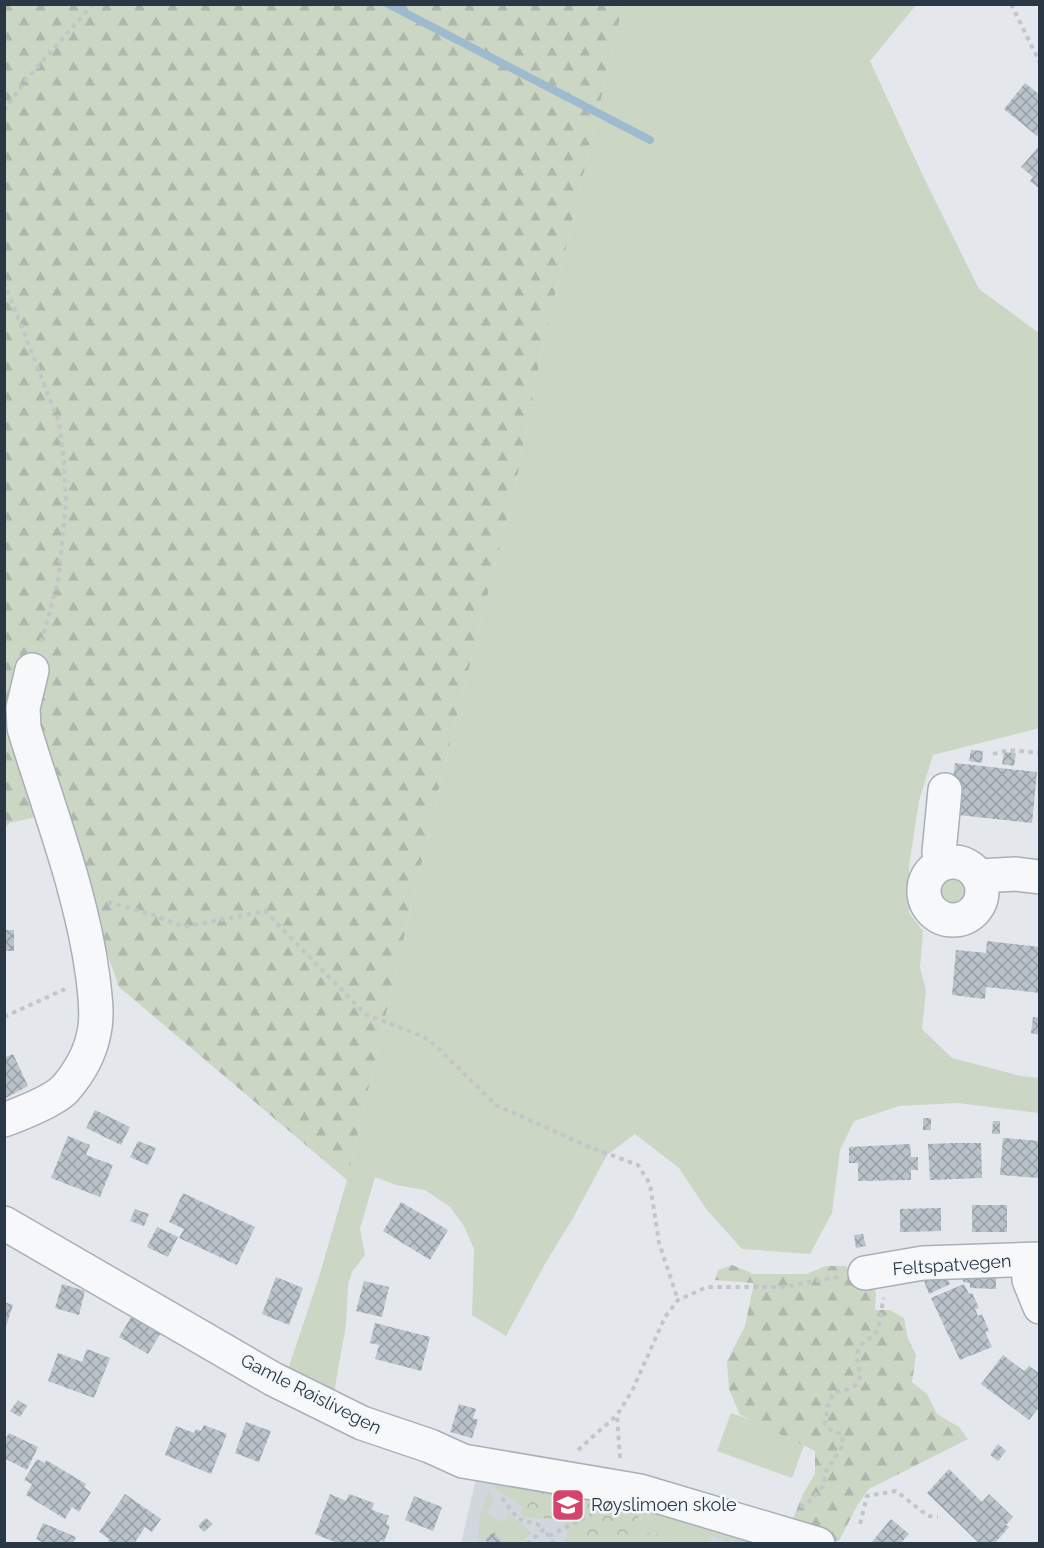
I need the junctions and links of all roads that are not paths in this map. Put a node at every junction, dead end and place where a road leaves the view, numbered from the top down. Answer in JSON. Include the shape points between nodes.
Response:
{"nodes":[{"id":1,"x":32,"y":670,"type":"road end"},
{"id":2,"x":13,"y":714,"type":"edge"},
{"id":3,"x":945,"y":790,"type":"dead end"},
{"id":4,"x":941,"y":864,"type":"junction"},
{"id":5,"x":979,"y":876,"type":"junction"},
{"id":6,"x":1040,"y":877,"type":"edge"},
{"id":7,"x":4,"y":1120,"type":"edge"},
{"id":8,"x":4,"y":1223,"type":"edge"},
{"id":9,"x":1034,"y":1260,"type":"edge"},
{"id":10,"x":878,"y":1270,"type":"road end"},
{"id":11,"x":1040,"y":1307,"type":"edge"},
{"id":12,"x":818,"y":1544,"type":"edge"}],
"edges":[{"from":1,"to":2,"type":"street"},
{"from":2,"to":7,"type":"street","via":[[24,728],[82,915],[90,948],[95,1032],[83,1065],[63,1091]]},
{"from":3,"to":4,"type":"street"},
{"from":4,"to":5,"type":"street","via":[[955,861],[971,867]]},
{"from":4,"to":5,"type":"street","via":[[930,872],[924,886],[924,899],[940,918],[954,921],[970,916],[981,903],[983,889]]},
{"from":5,"to":6,"type":"street"},
{"from":8,"to":12,"type":"street","name":"Gamle Røislivegen","via":[[273,1379],[362,1423],[463,1461],[617,1486]]},
{"from":9,"to":10,"type":"street","name":"Feltspatvegen","via":[[923,1263]]},
{"from":9,"to":11,"type":"street","via":[[1029,1280]]}]}
